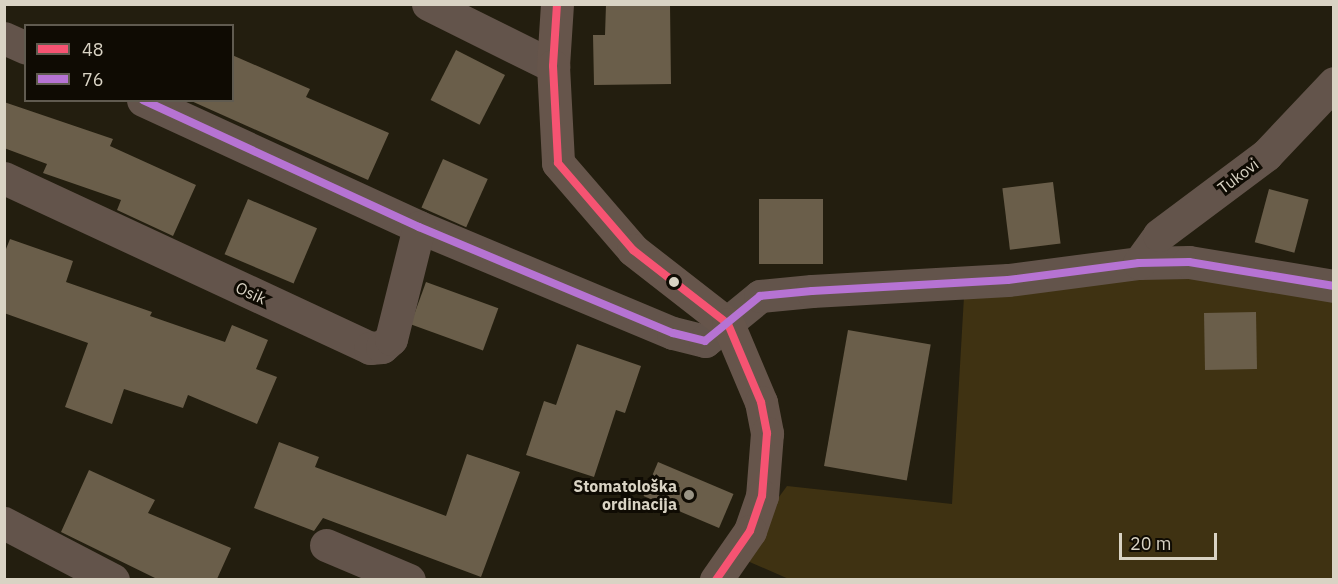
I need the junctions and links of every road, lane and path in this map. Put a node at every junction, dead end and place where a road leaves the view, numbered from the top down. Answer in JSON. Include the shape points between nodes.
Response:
{"nodes":[{"id":1,"x":428,"y":4,"type":"edge"},
{"id":2,"x":557,"y":4,"type":"edge"},
{"id":3,"x":4,"y":38,"type":"edge"},
{"id":4,"x":24,"y":47,"type":"edge"},
{"id":5,"x":553,"y":66,"type":"junction"},
{"id":6,"x":1334,"y":82,"type":"edge"},
{"id":7,"x":147,"y":102,"type":"edge"},
{"id":8,"x":4,"y":178,"type":"edge"},
{"id":9,"x":419,"y":227,"type":"junction"},
{"id":10,"x":1139,"y":264,"type":"junction"},
{"id":11,"x":1334,"y":286,"type":"edge"},
{"id":12,"x":728,"y":324,"type":"junction"},
{"id":13,"x":4,"y":523,"type":"edge"},
{"id":14,"x":326,"y":545,"type":"dead end"},
{"id":15,"x":55,"y":549,"type":"junction"},
{"id":16,"x":65,"y":579,"type":"edge"},
{"id":17,"x":113,"y":579,"type":"edge"},
{"id":18,"x":409,"y":579,"type":"edge"},
{"id":19,"x":716,"y":579,"type":"edge"}],
"edges":[{"from":1,"to":5,"type":"street"},
{"from":2,"to":5,"type":"main road"},
{"from":3,"to":4,"type":"street"},
{"from":5,"to":12,"type":"main road","via":[[558,163],[566,176],[633,250]]},
{"from":6,"to":10,"type":"street","name":"Tukovi","via":[[1266,155],[1160,235]]},
{"from":7,"to":9,"type":"street"},
{"from":8,"to":9,"type":"street","name":"Osik","via":[[370,348],[382,347],[391,339]]},
{"from":9,"to":12,"type":"street","via":[[673,333],[705,341]]},
{"from":10,"to":11,"type":"street","via":[[1189,262]]},
{"from":10,"to":12,"type":"street","via":[[1008,280],[760,296]]},
{"from":12,"to":19,"type":"main road","via":[[760,402],[768,464],[750,531]]},
{"from":13,"to":15,"type":"street"},
{"from":14,"to":18,"type":"street"},
{"from":15,"to":16,"type":"street"},
{"from":15,"to":17,"type":"street"}]}
